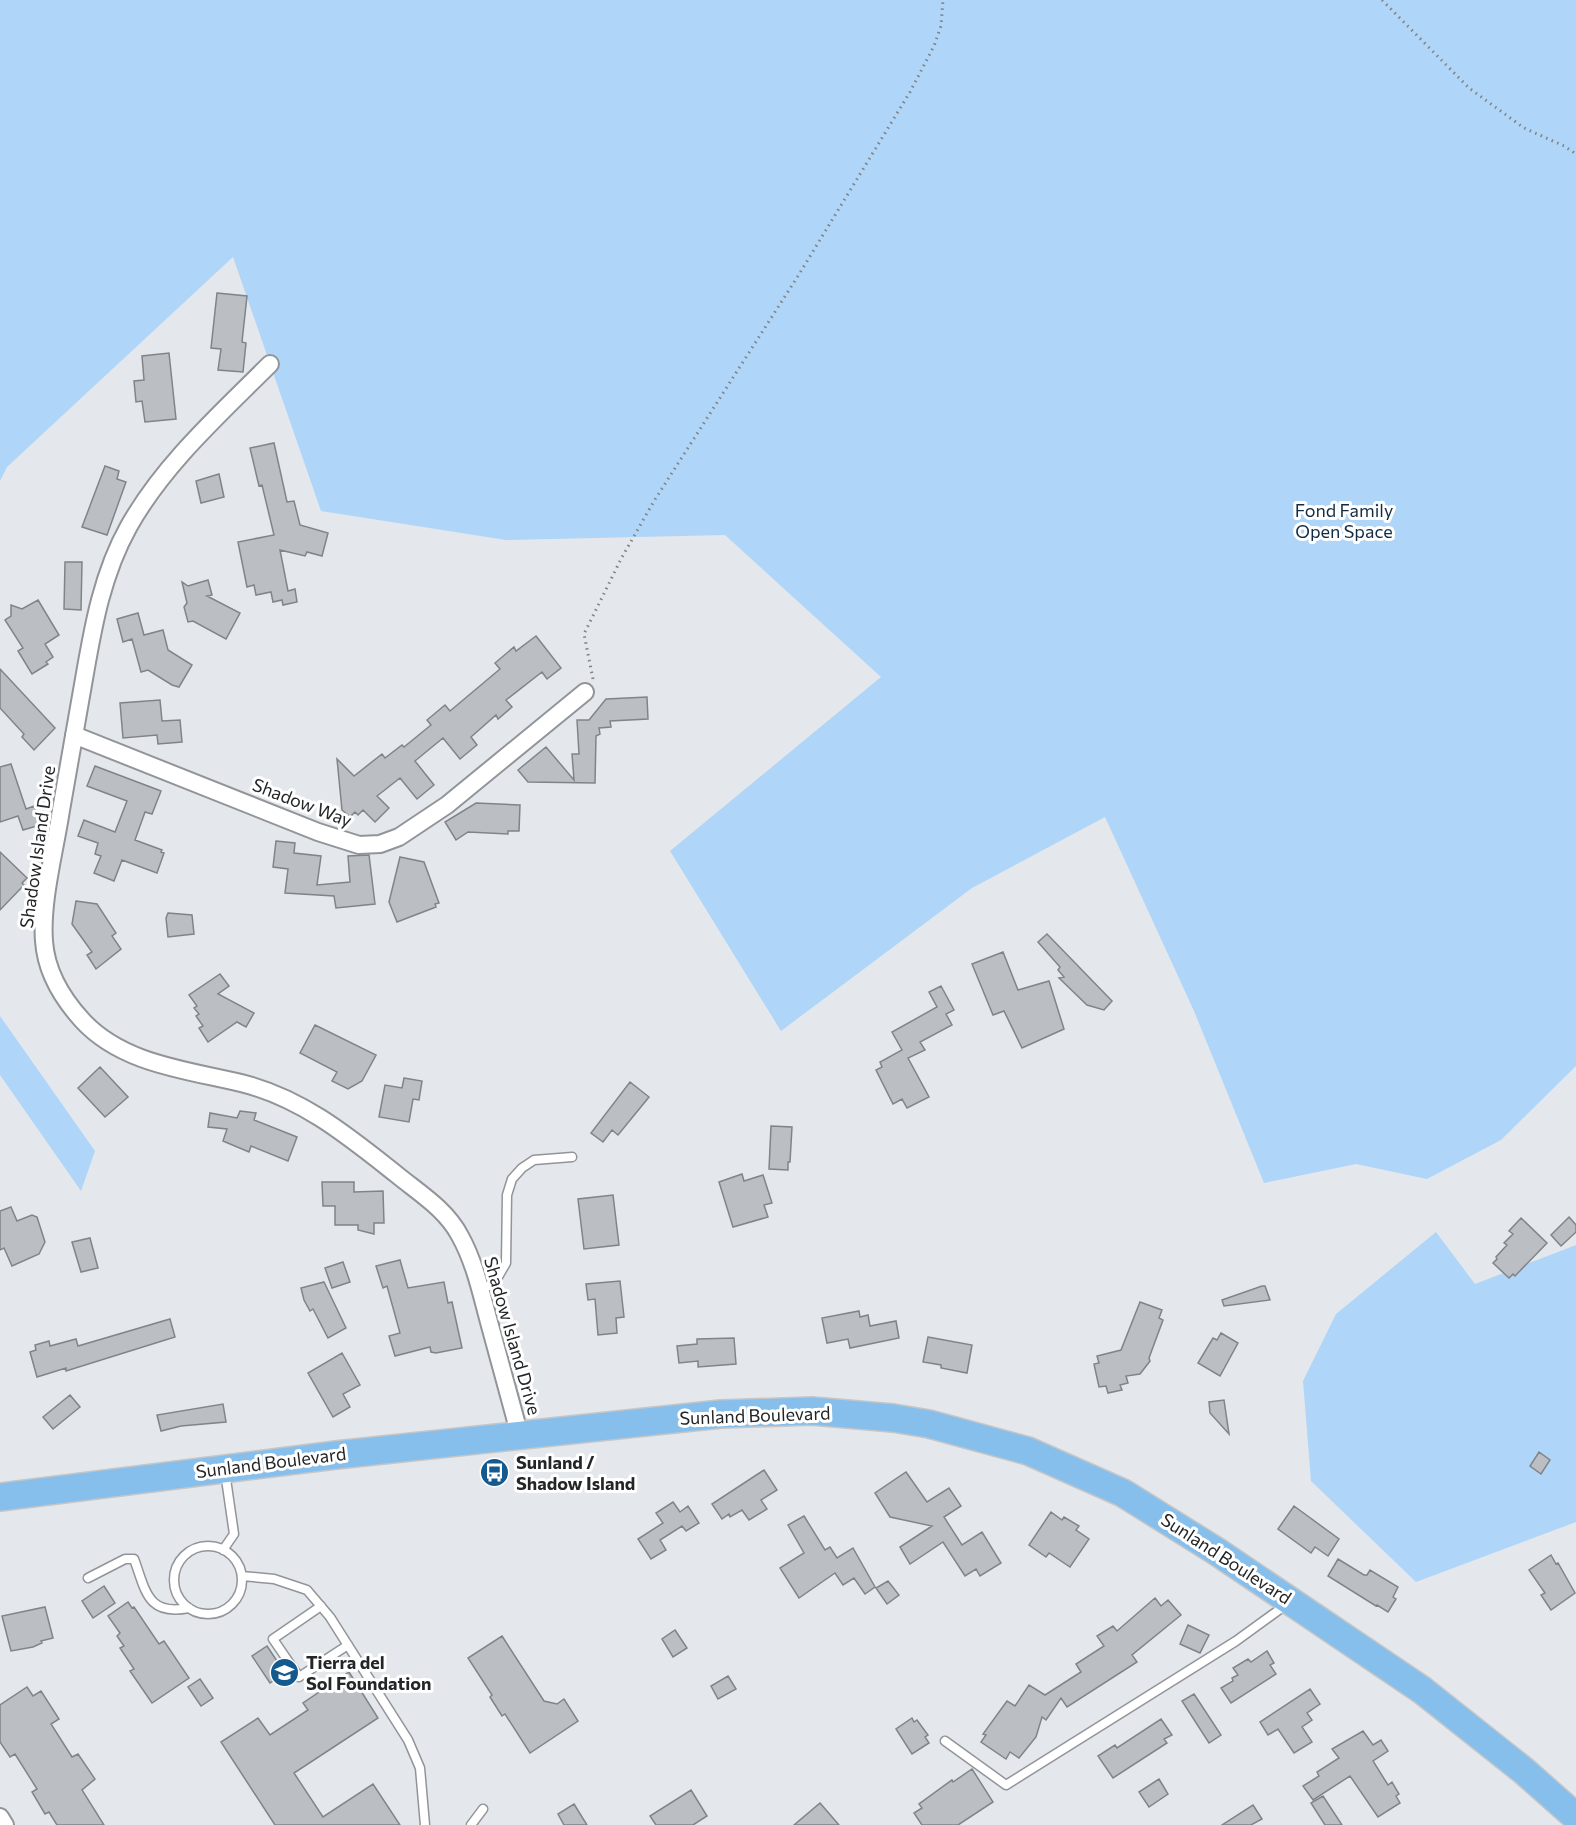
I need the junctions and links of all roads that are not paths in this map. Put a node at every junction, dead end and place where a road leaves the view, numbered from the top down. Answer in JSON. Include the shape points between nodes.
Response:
{"nodes":[{"id":1,"x":270,"y":364,"type":"dead end"},
{"id":2,"x":585,"y":692,"type":"road end"},
{"id":3,"x":74,"y":735,"type":"junction"},
{"id":4,"x":572,"y":1157,"type":"dead end"},
{"id":5,"x":480,"y":1291,"type":"junction"},
{"id":6,"x":520,"y":1436,"type":"junction"},
{"id":7,"x":225,"y":1468,"type":"junction"},
{"id":8,"x":0,"y":1497,"type":"edge"},
{"id":9,"x":223,"y":1550,"type":"junction"},
{"id":10,"x":242,"y":1576,"type":"junction"},
{"id":11,"x":88,"y":1578,"type":"dead end"},
{"id":12,"x":1290,"y":1602,"type":"junction"},
{"id":13,"x":321,"y":1606,"type":"junction"},
{"id":14,"x":189,"y":1608,"type":"junction"},
{"id":15,"x":348,"y":1645,"type":"junction"},
{"id":16,"x":945,"y":1741,"type":"dead end"},
{"id":17,"x":483,"y":1809,"type":"dead end"},
{"id":18,"x":0,"y":1817,"type":"edge"},
{"id":19,"x":1576,"y":1817,"type":"edge"},
{"id":20,"x":5,"y":1825,"type":"edge"},
{"id":21,"x":425,"y":1825,"type":"edge"},
{"id":22,"x":471,"y":1825,"type":"edge"}],
"edges":[{"from":1,"to":3,"type":"street","name":"Shadow Island Drive","via":[[182,452],[128,528],[95,613]]},
{"from":2,"to":3,"type":"street","name":"Shadow Way","via":[[447,805],[399,837],[380,844],[359,845],[318,832]]},
{"from":3,"to":5,"type":"street","name":"Shadow Island Drive","via":[[44,912],[44,943],[63,998],[104,1040],[122,1050],[291,1100],[347,1135],[441,1210],[459,1233]]},
{"from":4,"to":5,"type":"lane","via":[[534,1160],[512,1179],[507,1195],[506,1263],[495,1282]]},
{"from":5,"to":6,"type":"street","name":"Shadow Island Drive"},
{"from":6,"to":7,"type":"main road","name":"Sunland Boulevard"},
{"from":6,"to":12,"type":"main road","name":"Sunland Boulevard","via":[[773,1412],[841,1413],[929,1424],[1028,1451],[1123,1493]]},
{"from":7,"to":8,"type":"main road","name":"Sunland Boulevard"},
{"from":7,"to":9,"type":"lane","via":[[234,1534]]},
{"from":9,"to":10,"type":"lane","via":[[232,1556]]},
{"from":9,"to":14,"type":"lane","via":[[201,1547],[190,1552],[176,1568],[176,1590]]},
{"from":10,"to":13,"type":"lane","via":[[274,1579],[307,1590]]},
{"from":10,"to":14,"type":"lane","via":[[237,1597],[221,1612],[199,1613]]},
{"from":11,"to":14,"type":"lane","via":[[134,1558],[147,1595],[157,1607],[175,1611]]},
{"from":12,"to":16,"type":"lane","via":[[1236,1641],[1006,1785]]},
{"from":12,"to":19,"type":"main road","name":"Sunland Boulevard","via":[[1437,1701]]},
{"from":13,"to":15,"type":"lane"},
{"from":13,"to":15,"type":"lane","via":[[273,1639],[299,1677]]},
{"from":15,"to":21,"type":"lane","via":[[408,1740],[420,1768]]},
{"from":17,"to":22,"type":"lane"},
{"from":18,"to":20,"type":"street"}]}
